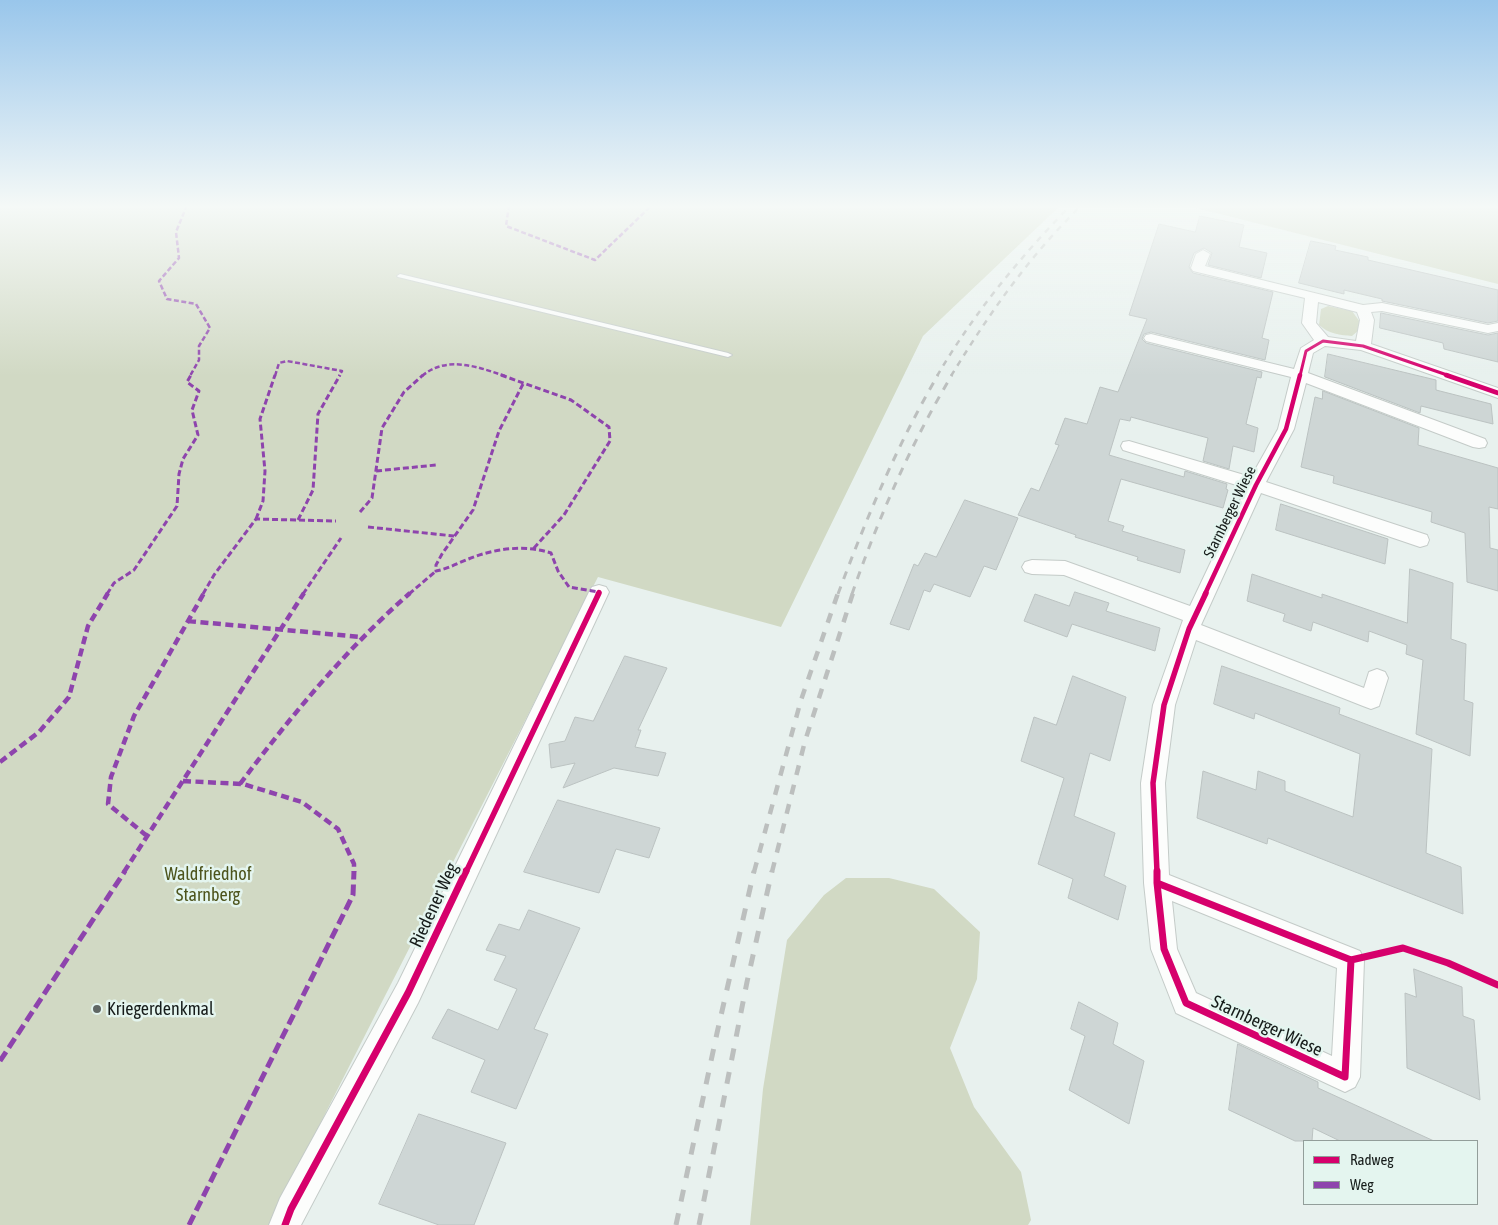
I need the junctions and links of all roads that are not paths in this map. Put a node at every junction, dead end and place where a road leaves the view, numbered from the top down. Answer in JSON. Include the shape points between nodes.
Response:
{"nodes":[{"id":1,"x":1200,"y":262,"type":"edge"},
{"id":2,"x":400,"y":276,"type":"dead end"},
{"id":3,"x":1312,"y":296,"type":"junction"},
{"id":4,"x":1363,"y":309,"type":"junction"},
{"id":5,"x":1498,"y":327,"type":"edge"},
{"id":6,"x":1151,"y":338,"type":"dead end"},
{"id":7,"x":1322,"y":340,"type":"junction"},
{"id":8,"x":1363,"y":346,"type":"junction"},
{"id":9,"x":728,"y":355,"type":"dead end"},
{"id":10,"x":1300,"y":375,"type":"junction"},
{"id":11,"x":1498,"y":393,"type":"edge"},
{"id":12,"x":1479,"y":443,"type":"dead end"},
{"id":13,"x":1129,"y":446,"type":"dead end"},
{"id":14,"x":1256,"y":485,"type":"junction"},
{"id":15,"x":1420,"y":540,"type":"dead end"},
{"id":16,"x":1032,"y":567,"type":"dead end"},
{"id":17,"x":599,"y":592,"type":"dead end"},
{"id":18,"x":1192,"y":622,"type":"junction"},
{"id":19,"x":1377,"y":678,"type":"dead end"},
{"id":20,"x":1157,"y":883,"type":"junction"},
{"id":21,"x":285,"y":1225,"type":"edge"}],
"edges":[{"from":1,"to":3,"type":"street","via":[[1198,268]]},
{"from":2,"to":9,"type":"lane"},
{"from":3,"to":4,"type":"street"},
{"from":3,"to":7,"type":"street","via":[[1310,323]]},
{"from":4,"to":5,"type":"street","via":[[1382,306],[1488,329]]},
{"from":4,"to":8,"type":"street","via":[[1367,320]]},
{"from":6,"to":10,"type":"street"},
{"from":7,"to":8,"type":"street"},
{"from":7,"to":10,"type":"street","name":"Starnberger Wiese","via":[[1306,351]]},
{"from":8,"to":11,"type":"street"},
{"from":10,"to":12,"type":"street"},
{"from":10,"to":14,"type":"street","name":"Starnberger Wiese","via":[[1286,429]]},
{"from":13,"to":14,"type":"street","name":"Starnberger Wiese"},
{"from":14,"to":15,"type":"street","name":"Starnberger Wiese"},
{"from":14,"to":18,"type":"street","name":"Starnberger Wiese"},
{"from":16,"to":18,"type":"street","via":[[1065,568]]},
{"from":17,"to":21,"type":"street","name":"Riedener Weg","via":[[408,993]]},
{"from":18,"to":19,"type":"street","via":[[1371,700]]},
{"from":18,"to":20,"type":"street","name":"Starnberger Wiese","via":[[1164,705],[1153,783]]},
{"from":20,"to":20,"type":"street","name":"Starnberger Wiese","via":[[1164,949],[1186,1003],[1345,1077],[1351,960]]}]}
